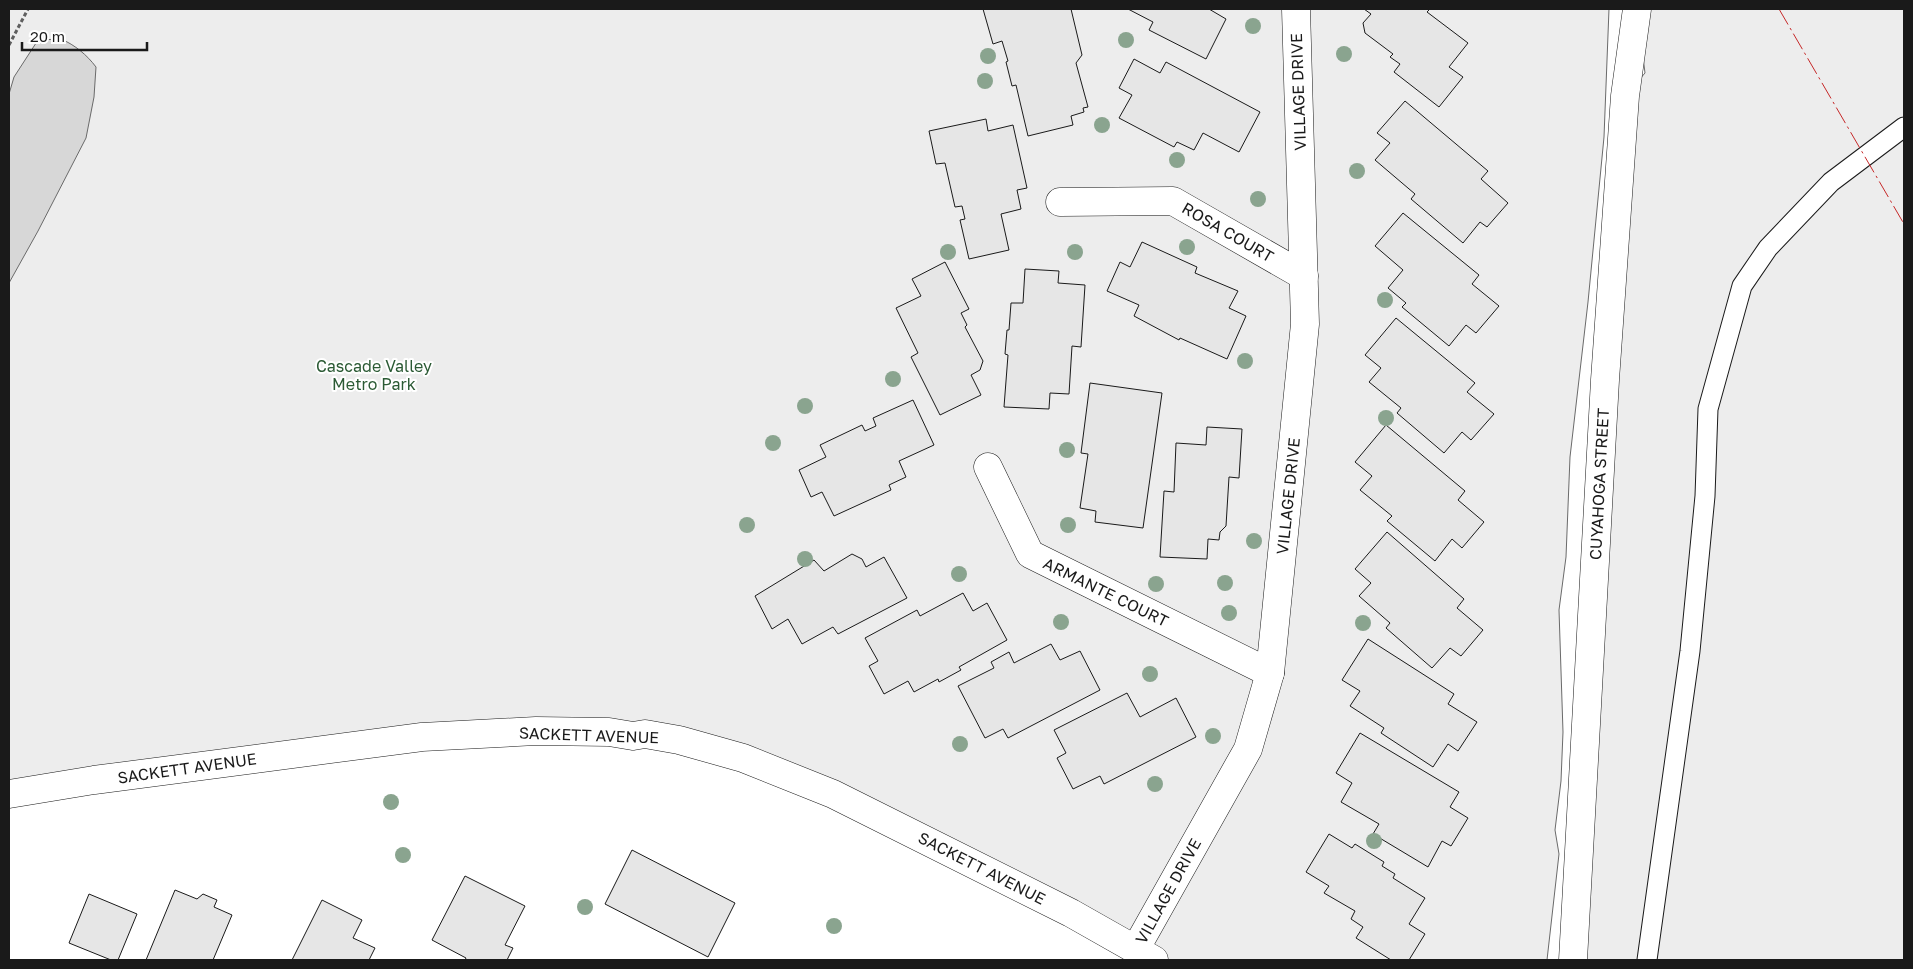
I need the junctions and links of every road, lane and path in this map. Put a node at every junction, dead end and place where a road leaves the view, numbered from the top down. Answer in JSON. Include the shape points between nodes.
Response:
{"nodes":[{"id":1,"x":28,"y":9,"type":"edge"},
{"id":2,"x":1296,"y":9,"type":"edge"},
{"id":3,"x":1636,"y":9,"type":"edge"},
{"id":4,"x":9,"y":44,"type":"edge"},
{"id":5,"x":1904,"y":127,"type":"edge"},
{"id":6,"x":1060,"y":202,"type":"dead end"},
{"id":7,"x":1304,"y":276,"type":"junction"},
{"id":8,"x":988,"y":467,"type":"dead end"},
{"id":9,"x":1270,"y":673,"type":"junction"},
{"id":10,"x":9,"y":794,"type":"edge"},
{"id":11,"x":1144,"y":955,"type":"edge"},
{"id":12,"x":1573,"y":960,"type":"edge"},
{"id":13,"x":1647,"y":960,"type":"edge"}],
"edges":[{"from":1,"to":4,"type":"path"},
{"from":2,"to":7,"type":"street","name":"VILLAGE DRIVE"},
{"from":3,"to":12,"type":"street","name":"CUYAHOGA STREET","via":[[1625,96],[1605,380]]},
{"from":5,"to":13,"type":"lane","via":[[1831,182],[1768,248],[1742,286],[1708,409],[1705,496],[1690,651]]},
{"from":6,"to":7,"type":"street","name":"ROSA COURT","via":[[1173,201]]},
{"from":7,"to":9,"type":"street","name":"VILLAGE DRIVE","via":[[1305,324]]},
{"from":8,"to":9,"type":"street","name":"ARMANTE COURT","via":[[1030,554]]},
{"from":9,"to":11,"type":"street","name":"VILLAGE DRIVE","via":[[1248,749]]},
{"from":10,"to":11,"type":"street","name":"SACKETT AVENUE","via":[[422,738],[536,731],[645,734],[743,758],[833,794],[1070,913]]}]}
